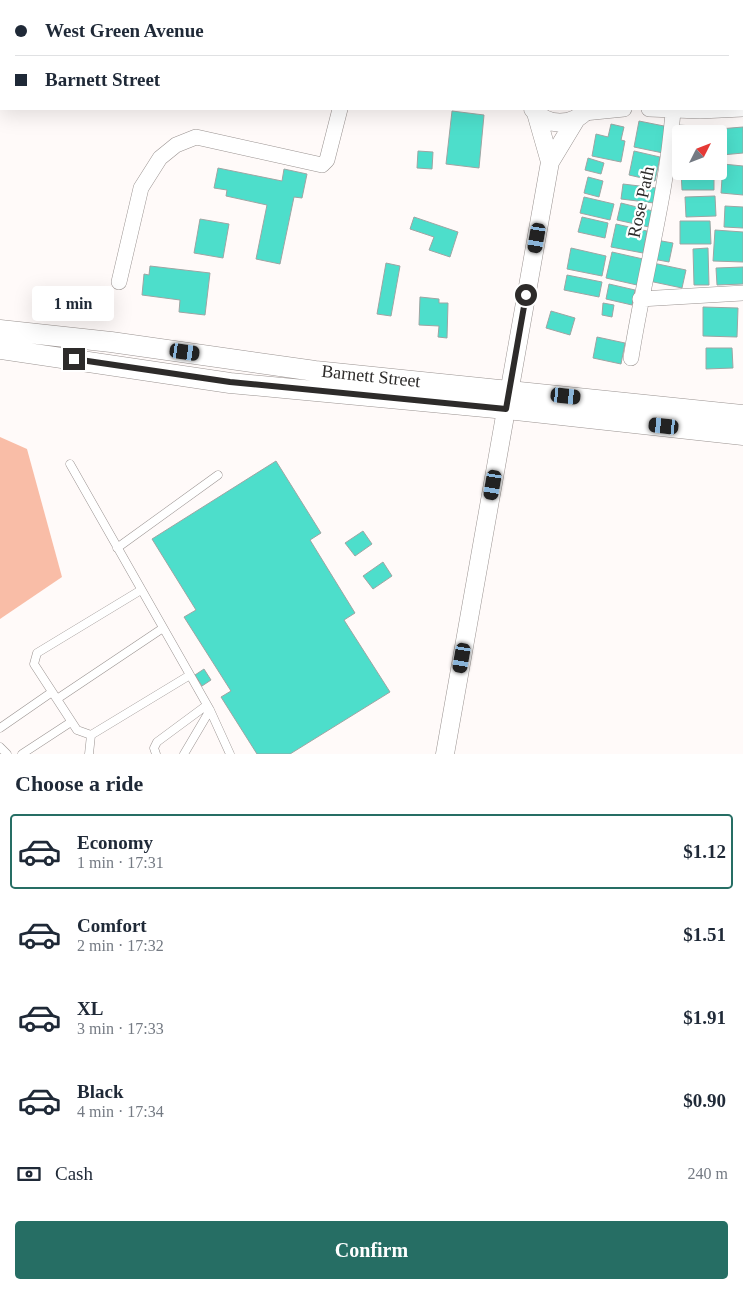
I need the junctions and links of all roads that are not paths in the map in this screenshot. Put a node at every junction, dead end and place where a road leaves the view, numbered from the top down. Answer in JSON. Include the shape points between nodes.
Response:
{"nodes":[{"id":1,"x":340,"y":110,"type":"edge"},
{"id":2,"x":614,"y":110,"type":"edge"},
{"id":3,"x":662,"y":110,"type":"edge"},
{"id":4,"x":708,"y":110,"type":"edge"},
{"id":5,"x":534,"y":111,"type":"edge"},
{"id":6,"x":673,"y":111,"type":"junction"},
{"id":7,"x":583,"y":113,"type":"edge"},
{"id":8,"x":550,"y":162,"type":"junction"},
{"id":9,"x":119,"y":282,"type":"dead end"},
{"id":10,"x":743,"y":293,"type":"edge"},
{"id":11,"x":640,"y":299,"type":"junction"},
{"id":12,"x":0,"y":330,"type":"edge"},
{"id":13,"x":0,"y":349,"type":"edge"},
{"id":14,"x":631,"y":358,"type":"dead end"},
{"id":15,"x":508,"y":399,"type":"junction"},
{"id":16,"x":743,"y":415,"type":"edge"},
{"id":17,"x":743,"y":435,"type":"edge"},
{"id":18,"x":70,"y":464,"type":"dead end"},
{"id":19,"x":218,"y":474,"type":"dead end"},
{"id":20,"x":118,"y":548,"type":"junction"},
{"id":21,"x":141,"y":590,"type":"junction"},
{"id":22,"x":163,"y":628,"type":"junction"},
{"id":23,"x":190,"y":675,"type":"junction"},
{"id":24,"x":52,"y":692,"type":"junction"},
{"id":25,"x":57,"y":699,"type":"junction"},
{"id":26,"x":208,"y":707,"type":"junction"},
{"id":27,"x":71,"y":722,"type":"junction"},
{"id":28,"x":0,"y":728,"type":"edge"},
{"id":29,"x":91,"y":735,"type":"junction"},
{"id":30,"x":0,"y":747,"type":"edge"},
{"id":31,"x":8,"y":754,"type":"edge"},
{"id":32,"x":22,"y":754,"type":"edge"},
{"id":33,"x":89,"y":754,"type":"edge"},
{"id":34,"x":156,"y":754,"type":"edge"},
{"id":35,"x":184,"y":754,"type":"edge"},
{"id":36,"x":230,"y":754,"type":"edge"},
{"id":37,"x":445,"y":754,"type":"edge"}],
"edges":[{"from":1,"to":9,"type":"street","via":[[327,160],[322,165],[196,137],[176,145],[160,158],[141,188]]},
{"from":2,"to":7,"type":"street"},
{"from":3,"to":6,"type":"street"},
{"from":4,"to":6,"type":"street"},
{"from":5,"to":7,"type":"street","via":[[555,123]]},
{"from":5,"to":8,"type":"street"},
{"from":6,"to":11,"type":"street","name":"Rose Path","via":[[668,164]]},
{"from":7,"to":8,"type":"street"},
{"from":8,"to":15,"type":"street"},
{"from":10,"to":11,"type":"street"},
{"from":11,"to":14,"type":"street","name":"Rose Path"},
{"from":12,"to":15,"type":"main road","name":"Barnett Street","via":[[110,342]]},
{"from":13,"to":15,"type":"main road","name":"Barnett Street","via":[[230,382]]},
{"from":15,"to":16,"type":"main road","name":"Barnett Street"},
{"from":15,"to":17,"type":"main road","name":"Barnett Street"},
{"from":15,"to":37,"type":"street"},
{"from":18,"to":20,"type":"lane"},
{"from":19,"to":20,"type":"lane"},
{"from":20,"to":21,"type":"lane"},
{"from":21,"to":22,"type":"lane"},
{"from":21,"to":24,"type":"lane","via":[[37,653],[34,664]]},
{"from":22,"to":23,"type":"lane"},
{"from":22,"to":25,"type":"lane"},
{"from":23,"to":26,"type":"lane"},
{"from":23,"to":29,"type":"lane"},
{"from":24,"to":25,"type":"lane"},
{"from":24,"to":28,"type":"lane"},
{"from":25,"to":27,"type":"lane"},
{"from":26,"to":34,"type":"lane","via":[[157,742]]},
{"from":26,"to":35,"type":"lane"},
{"from":26,"to":36,"type":"lane"},
{"from":27,"to":29,"type":"lane","via":[[83,734]]},
{"from":27,"to":32,"type":"lane"},
{"from":29,"to":33,"type":"lane"},
{"from":30,"to":31,"type":"lane"}]}
